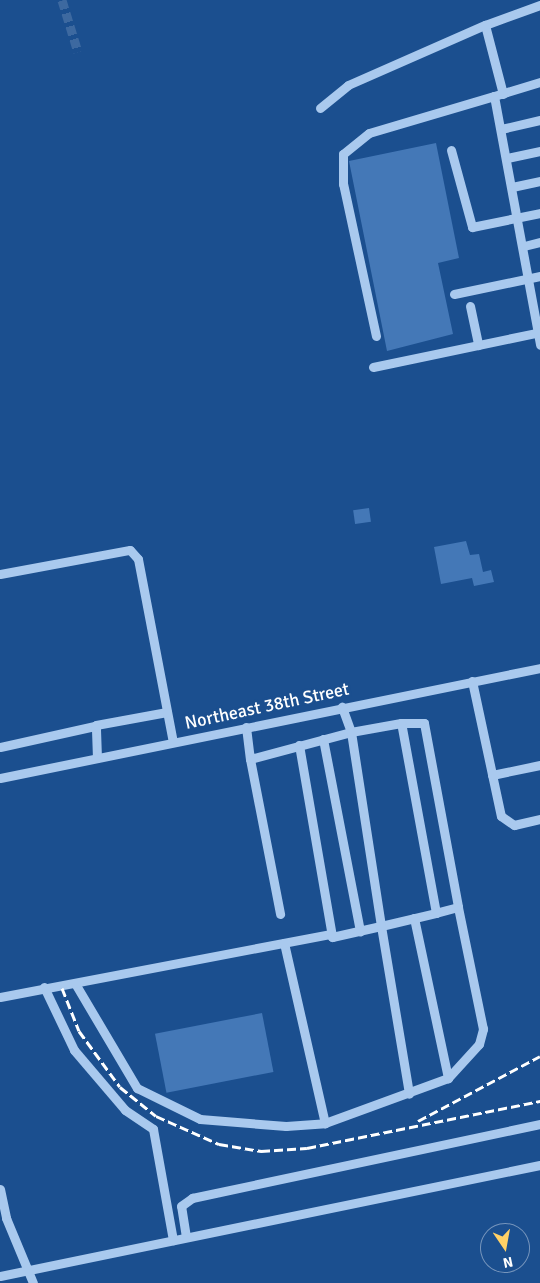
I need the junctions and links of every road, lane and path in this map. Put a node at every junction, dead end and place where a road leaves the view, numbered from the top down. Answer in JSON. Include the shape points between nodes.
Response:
{"nodes":[{"id":1,"x":540,"y":5,"type":"edge"},
{"id":2,"x":485,"y":25,"type":"junction"},
{"id":3,"x":540,"y":82,"type":"edge"},
{"id":4,"x":498,"y":95,"type":"junction"},
{"id":5,"x":320,"y":108,"type":"dead end"},
{"id":6,"x":540,"y":120,"type":"edge"},
{"id":7,"x":501,"y":129,"type":"junction"},
{"id":8,"x":451,"y":150,"type":"dead end"},
{"id":9,"x":540,"y":151,"type":"edge"},
{"id":10,"x":506,"y":158,"type":"junction"},
{"id":11,"x":540,"y":181,"type":"edge"},
{"id":12,"x":512,"y":187,"type":"junction"},
{"id":13,"x":540,"y":213,"type":"edge"},
{"id":14,"x":518,"y":218,"type":"junction"},
{"id":15,"x":540,"y":242,"type":"edge"},
{"id":16,"x":524,"y":246,"type":"junction"},
{"id":17,"x":540,"y":276,"type":"edge"},
{"id":18,"x":530,"y":278,"type":"junction"},
{"id":19,"x":454,"y":294,"type":"dead end"},
{"id":20,"x":470,"y":306,"type":"dead end"},
{"id":21,"x":539,"y":332,"type":"edge"},
{"id":22,"x":376,"y":336,"type":"dead end"},
{"id":23,"x":478,"y":345,"type":"junction"},
{"id":24,"x":540,"y":345,"type":"edge"},
{"id":25,"x":373,"y":367,"type":"dead end"},
{"id":26,"x":0,"y":574,"type":"edge"},
{"id":27,"x":540,"y":668,"type":"edge"},
{"id":28,"x":472,"y":681,"type":"junction"},
{"id":29,"x":342,"y":707,"type":"junction"},
{"id":30,"x":167,"y":712,"type":"junction"},
{"id":31,"x":401,"y":723,"type":"junction"},
{"id":32,"x":95,"y":726,"type":"junction"},
{"id":33,"x":246,"y":727,"type":"junction"},
{"id":34,"x":351,"y":732,"type":"junction"},
{"id":35,"x":323,"y":739,"type":"junction"},
{"id":36,"x":173,"y":742,"type":"junction"},
{"id":37,"x":299,"y":745,"type":"junction"},
{"id":38,"x":0,"y":747,"type":"edge"},
{"id":39,"x":97,"y":758,"type":"junction"},
{"id":40,"x":250,"y":759,"type":"junction"},
{"id":41,"x":540,"y":765,"type":"edge"},
{"id":42,"x":492,"y":775,"type":"junction"},
{"id":43,"x":0,"y":778,"type":"edge"},
{"id":44,"x":540,"y":819,"type":"edge"},
{"id":45,"x":458,"y":907,"type":"junction"},
{"id":46,"x":436,"y":913,"type":"junction"},
{"id":47,"x":280,"y":914,"type":"dead end"},
{"id":48,"x":414,"y":918,"type":"junction"},
{"id":49,"x":382,"y":926,"type":"junction"},
{"id":50,"x":360,"y":931,"type":"junction"},
{"id":51,"x":331,"y":934,"type":"junction"},
{"id":52,"x":284,"y":943,"type":"junction"},
{"id":53,"x":76,"y":985,"type":"junction"},
{"id":54,"x":44,"y":987,"type":"junction"},
{"id":55,"x":0,"y":997,"type":"edge"},
{"id":56,"x":448,"y":1078,"type":"junction"},
{"id":57,"x":409,"y":1094,"type":"junction"},
{"id":58,"x":325,"y":1123,"type":"junction"},
{"id":59,"x":540,"y":1124,"type":"edge"},
{"id":60,"x":540,"y":1165,"type":"edge"},
{"id":61,"x":0,"y":1189,"type":"edge"},
{"id":62,"x":186,"y":1238,"type":"junction"},
{"id":63,"x":173,"y":1240,"type":"junction"},
{"id":64,"x":29,"y":1270,"type":"junction"},
{"id":65,"x":0,"y":1276,"type":"edge"},
{"id":66,"x":33,"y":1283,"type":"edge"}],
"edges":[{"from":1,"to":2,"type":"street"},
{"from":2,"to":4,"type":"street"},
{"from":2,"to":5,"type":"street","via":[[348,85]]},
{"from":3,"to":4,"type":"street"},
{"from":4,"to":7,"type":"street"},
{"from":4,"to":22,"type":"street","via":[[369,133],[343,154],[343,184]]},
{"from":6,"to":7,"type":"street"},
{"from":7,"to":10,"type":"street"},
{"from":8,"to":14,"type":"street","via":[[472,227]]},
{"from":9,"to":10,"type":"street"},
{"from":10,"to":12,"type":"street"},
{"from":11,"to":12,"type":"street"},
{"from":12,"to":14,"type":"street"},
{"from":13,"to":14,"type":"street"},
{"from":14,"to":16,"type":"street"},
{"from":15,"to":16,"type":"street"},
{"from":16,"to":18,"type":"street"},
{"from":17,"to":18,"type":"street"},
{"from":18,"to":19,"type":"street"},
{"from":18,"to":21,"type":"street"},
{"from":20,"to":23,"type":"street"},
{"from":21,"to":23,"type":"street"},
{"from":21,"to":24,"type":"street"},
{"from":23,"to":25,"type":"street"},
{"from":26,"to":30,"type":"street","via":[[130,550],[138,559]]},
{"from":27,"to":28,"type":"street","name":"Northeast 38th Street"},
{"from":28,"to":29,"type":"street","name":"Northeast 38th Street"},
{"from":28,"to":42,"type":"street"},
{"from":29,"to":33,"type":"street","name":"Northeast 38th Street"},
{"from":29,"to":34,"type":"street"},
{"from":30,"to":32,"type":"street"},
{"from":30,"to":36,"type":"street"},
{"from":31,"to":34,"type":"street"},
{"from":31,"to":45,"type":"street","via":[[424,723]]},
{"from":31,"to":46,"type":"street"},
{"from":32,"to":38,"type":"street"},
{"from":32,"to":39,"type":"street"},
{"from":33,"to":36,"type":"street","name":"Northeast 38th Street"},
{"from":33,"to":40,"type":"street"},
{"from":34,"to":35,"type":"street"},
{"from":34,"to":49,"type":"street"},
{"from":35,"to":37,"type":"street"},
{"from":35,"to":50,"type":"street"},
{"from":36,"to":39,"type":"street","name":"Northeast 38th Street"},
{"from":37,"to":40,"type":"street"},
{"from":37,"to":51,"type":"street"},
{"from":39,"to":43,"type":"street","name":"Northeast 38th Street"},
{"from":40,"to":47,"type":"street"},
{"from":41,"to":42,"type":"street"},
{"from":42,"to":44,"type":"street","via":[[506,823]]},
{"from":45,"to":46,"type":"street"},
{"from":45,"to":56,"type":"street","via":[[484,1028],[479,1044]]},
{"from":46,"to":48,"type":"street"},
{"from":48,"to":49,"type":"street"},
{"from":48,"to":56,"type":"street"},
{"from":49,"to":50,"type":"street"},
{"from":49,"to":57,"type":"street"},
{"from":50,"to":51,"type":"street","via":[[332,937]]},
{"from":51,"to":52,"type":"street"},
{"from":52,"to":53,"type":"street"},
{"from":52,"to":58,"type":"street"},
{"from":53,"to":54,"type":"street"},
{"from":53,"to":58,"type":"street","via":[[137,1088],[200,1119],[286,1126]]},
{"from":54,"to":55,"type":"street"},
{"from":54,"to":63,"type":"street","via":[[74,1050],[125,1110],[153,1129]]},
{"from":56,"to":57,"type":"street"},
{"from":57,"to":58,"type":"street"},
{"from":59,"to":62,"type":"street","via":[[192,1198],[181,1206]]},
{"from":60,"to":62,"type":"street"},
{"from":61,"to":64,"type":"street","via":[[6,1218]]},
{"from":62,"to":63,"type":"street"},
{"from":63,"to":64,"type":"street"},
{"from":64,"to":65,"type":"street"},
{"from":64,"to":66,"type":"street"}]}
